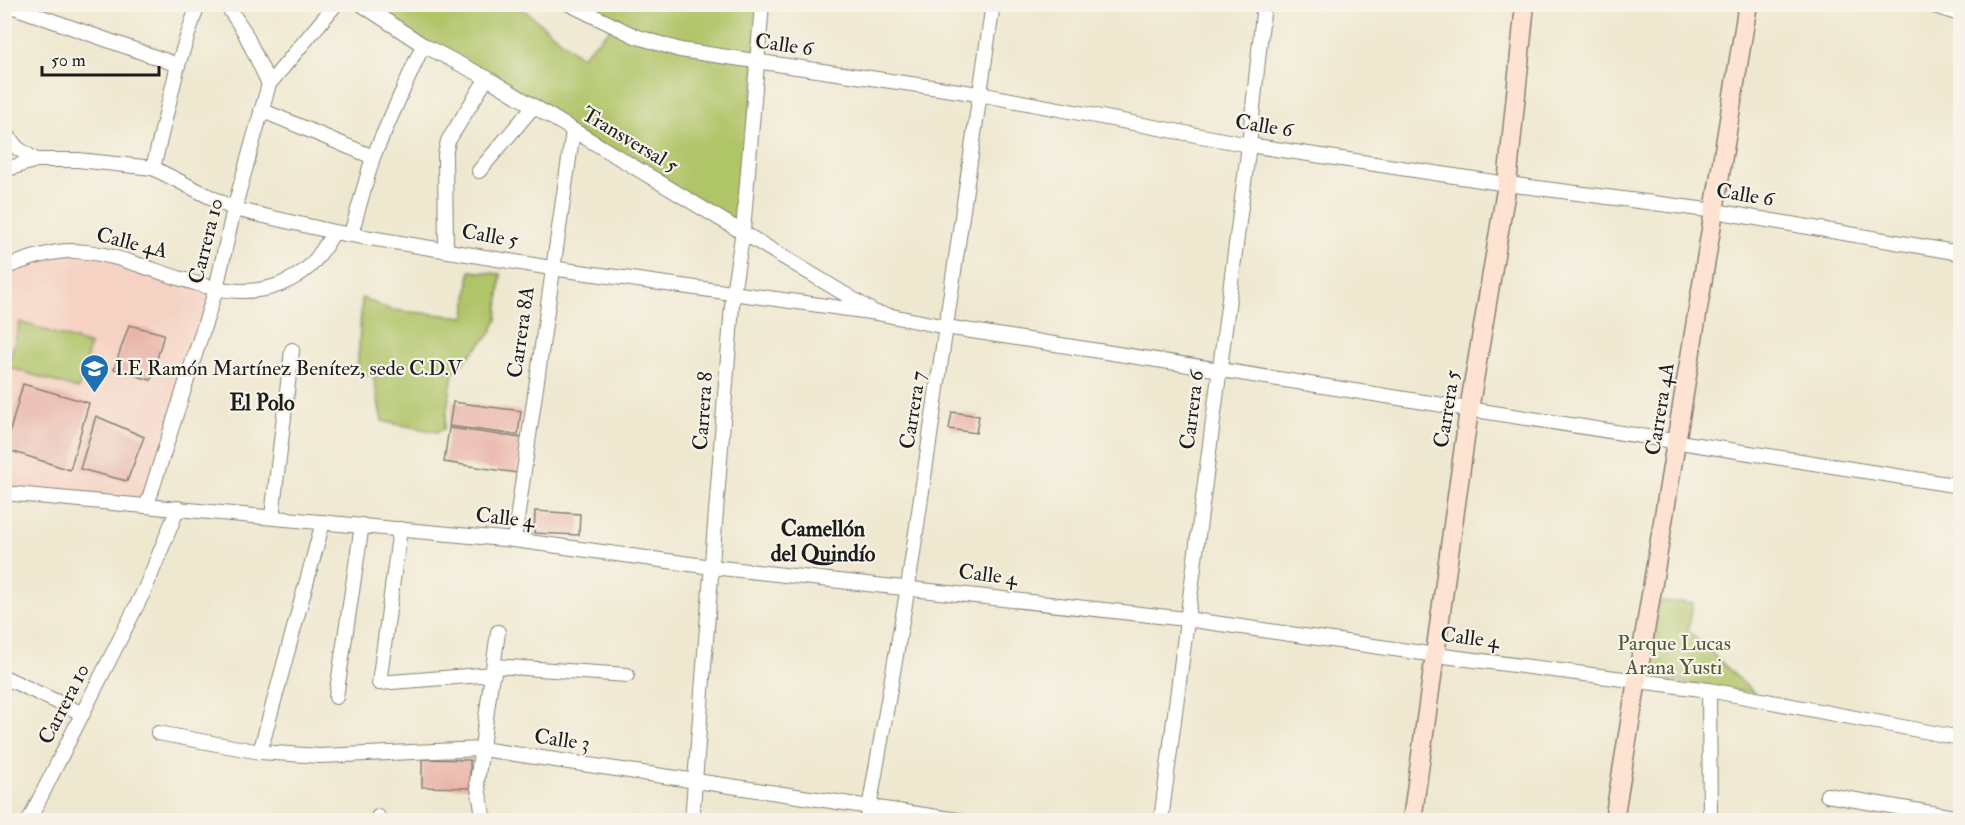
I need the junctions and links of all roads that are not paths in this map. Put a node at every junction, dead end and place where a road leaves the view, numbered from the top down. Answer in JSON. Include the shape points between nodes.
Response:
{"nodes":[{"id":1,"x":5,"y":4,"type":"edge"},
{"id":2,"x":198,"y":4,"type":"edge"},
{"id":3,"x":226,"y":4,"type":"edge"},
{"id":4,"x":336,"y":4,"type":"edge"},
{"id":5,"x":361,"y":4,"type":"edge"},
{"id":6,"x":569,"y":4,"type":"edge"},
{"id":7,"x":762,"y":4,"type":"edge"},
{"id":8,"x":993,"y":4,"type":"edge"},
{"id":9,"x":1264,"y":4,"type":"edge"},
{"id":10,"x":1525,"y":4,"type":"edge"},
{"id":11,"x":1748,"y":4,"type":"edge"},
{"id":12,"x":1928,"y":4,"type":"edge"},
{"id":13,"x":1960,"y":14,"type":"edge"},
{"id":14,"x":423,"y":45,"type":"junction"},
{"id":15,"x":756,"y":63,"type":"junction"},
{"id":16,"x":178,"y":65,"type":"junction"},
{"id":17,"x":487,"y":78,"type":"junction"},
{"id":18,"x":269,"y":84,"type":"junction"},
{"id":19,"x":979,"y":94,"type":"junction"},
{"id":20,"x":533,"y":107,"type":"junction"},
{"id":21,"x":261,"y":110,"type":"junction"},
{"id":22,"x":4,"y":130,"type":"edge"},
{"id":23,"x":573,"y":131,"type":"junction"},
{"id":24,"x":1249,"y":145,"type":"junction"},
{"id":25,"x":373,"y":157,"type":"junction"},
{"id":26,"x":36,"y":160,"type":"junction"},
{"id":27,"x":153,"y":168,"type":"junction"},
{"id":28,"x":4,"y":170,"type":"edge"},
{"id":29,"x":479,"y":171,"type":"dead end"},
{"id":30,"x":1507,"y":184,"type":"junction"},
{"id":31,"x":234,"y":209,"type":"junction"},
{"id":32,"x":1715,"y":210,"type":"junction"},
{"id":33,"x":743,"y":231,"type":"junction"},
{"id":34,"x":334,"y":232,"type":"junction"},
{"id":35,"x":351,"y":234,"type":"junction"},
{"id":36,"x":446,"y":250,"type":"junction"},
{"id":37,"x":1960,"y":253,"type":"edge"},
{"id":38,"x":4,"y":268,"type":"edge"},
{"id":39,"x":551,"y":268,"type":"junction"},
{"id":40,"x":216,"y":289,"type":"junction"},
{"id":41,"x":734,"y":292,"type":"junction"},
{"id":42,"x":877,"y":313,"type":"junction"},
{"id":43,"x":946,"y":327,"type":"junction"},
{"id":44,"x":292,"y":350,"type":"dead end"},
{"id":45,"x":1218,"y":370,"type":"junction"},
{"id":46,"x":1469,"y":410,"type":"junction"},
{"id":47,"x":1678,"y":442,"type":"junction"},
{"id":48,"x":1960,"y":486,"type":"edge"},
{"id":49,"x":4,"y":493,"type":"edge"},
{"id":50,"x":147,"y":505,"type":"junction"},
{"id":51,"x":178,"y":508,"type":"junction"},
{"id":52,"x":272,"y":516,"type":"junction"},
{"id":53,"x":324,"y":522,"type":"junction"},
{"id":54,"x":362,"y":525,"type":"junction"},
{"id":55,"x":400,"y":529,"type":"junction"},
{"id":56,"x":514,"y":540,"type":"junction"},
{"id":57,"x":712,"y":567,"type":"junction"},
{"id":58,"x":908,"y":587,"type":"junction"},
{"id":59,"x":1186,"y":619,"type":"junction"},
{"id":60,"x":498,"y":632,"type":"dead end"},
{"id":61,"x":1436,"y":655,"type":"junction"},
{"id":62,"x":494,"y":670,"type":"junction"},
{"id":63,"x":627,"y":675,"type":"dead end"},
{"id":64,"x":4,"y":677,"type":"edge"},
{"id":65,"x":1637,"y":680,"type":"junction"},
{"id":66,"x":1709,"y":690,"type":"junction"},
{"id":67,"x":336,"y":697,"type":"dead end"},
{"id":68,"x":82,"y":714,"type":"junction"},
{"id":69,"x":158,"y":733,"type":"dead end"},
{"id":70,"x":1960,"y":738,"type":"edge"},
{"id":71,"x":482,"y":749,"type":"junction"},
{"id":72,"x":260,"y":752,"type":"junction"},
{"id":73,"x":696,"y":780,"type":"junction"},
{"id":74,"x":1827,"y":795,"type":"dead end"},
{"id":75,"x":868,"y":806,"type":"junction"},
{"id":76,"x":1960,"y":818,"type":"edge"},
{"id":77,"x":29,"y":820,"type":"edge"},
{"id":78,"x":484,"y":820,"type":"edge"},
{"id":79,"x":692,"y":820,"type":"edge"},
{"id":80,"x":867,"y":820,"type":"edge"},
{"id":81,"x":958,"y":820,"type":"edge"},
{"id":82,"x":1161,"y":820,"type":"edge"},
{"id":83,"x":1412,"y":820,"type":"edge"},
{"id":84,"x":1614,"y":820,"type":"edge"},
{"id":85,"x":1710,"y":820,"type":"edge"}],
"edges":[{"from":1,"to":16,"type":"street"},
{"from":2,"to":16,"type":"street"},
{"from":3,"to":18,"type":"street","via":[[244,31]]},
{"from":4,"to":18,"type":"street","name":"Carrera 10"},
{"from":5,"to":14,"type":"street","name":"Transversal 5"},
{"from":6,"to":15,"type":"street","name":"Calle 6","via":[[642,39]]},
{"from":7,"to":15,"type":"street","name":"Carrera 8"},
{"from":8,"to":19,"type":"street","name":"Carrera 7"},
{"from":9,"to":24,"type":"street","name":"Carrera 6"},
{"from":10,"to":30,"type":"main road","name":"Carrera 5"},
{"from":11,"to":32,"type":"main road","name":"Carrera 4A"},
{"from":12,"to":13,"type":"street"},
{"from":14,"to":17,"type":"street","name":"Transversal 5"},
{"from":14,"to":25,"type":"street"},
{"from":15,"to":19,"type":"street","name":"Calle 6"},
{"from":15,"to":33,"type":"street","name":"Carrera 8"},
{"from":16,"to":27,"type":"street"},
{"from":17,"to":20,"type":"street","name":"Transversal 5"},
{"from":17,"to":36,"type":"street","via":[[448,141]]},
{"from":18,"to":21,"type":"street","name":"Carrera 10"},
{"from":19,"to":24,"type":"street","name":"Calle 6"},
{"from":19,"to":43,"type":"street","name":"Carrera 7"},
{"from":20,"to":23,"type":"street","name":"Transversal 5"},
{"from":20,"to":29,"type":"street"},
{"from":21,"to":25,"type":"street"},
{"from":21,"to":31,"type":"street","name":"Carrera 10"},
{"from":22,"to":26,"type":"street","via":[[17,148]]},
{"from":23,"to":33,"type":"street","name":"Transversal 5"},
{"from":23,"to":39,"type":"street","name":"Carrera 8A"},
{"from":24,"to":30,"type":"street","name":"Calle 6"},
{"from":24,"to":45,"type":"street","name":"Carrera 6"},
{"from":25,"to":35,"type":"street"},
{"from":26,"to":27,"type":"street","name":"Calle 5","via":[[78,159]]},
{"from":26,"to":28,"type":"street","name":"Calle 5"},
{"from":27,"to":31,"type":"street","name":"Calle 5"},
{"from":30,"to":32,"type":"street","name":"Calle 6"},
{"from":30,"to":46,"type":"main road","name":"Carrera 5"},
{"from":31,"to":34,"type":"street","name":"Calle 5"},
{"from":31,"to":40,"type":"street","name":"Carrera 10"},
{"from":32,"to":37,"type":"street","name":"Calle 6"},
{"from":32,"to":47,"type":"main road","name":"Carrera 4A"},
{"from":33,"to":41,"type":"street","name":"Carrera 8"},
{"from":33,"to":42,"type":"street","name":"Transversal 5"},
{"from":34,"to":35,"type":"street","name":"Calle 5"},
{"from":34,"to":40,"type":"street","name":"Calle 4A","via":[[310,266],[284,281],[254,293]]},
{"from":35,"to":36,"type":"street","name":"Calle 5"},
{"from":36,"to":39,"type":"street","name":"Calle 5"},
{"from":38,"to":40,"type":"street","name":"Calle 4A","via":[[70,251],[121,259]]},
{"from":39,"to":41,"type":"street","name":"Calle 5"},
{"from":39,"to":56,"type":"street","name":"Carrera 8A"},
{"from":40,"to":50,"type":"street","name":"Carrera 10"},
{"from":41,"to":42,"type":"street","name":"Calle 5"},
{"from":41,"to":57,"type":"street","name":"Carrera 8"},
{"from":42,"to":43,"type":"street","name":"Calle 5"},
{"from":43,"to":45,"type":"street","name":"Calle 5"},
{"from":43,"to":58,"type":"street","name":"Carrera 7"},
{"from":44,"to":52,"type":"street"},
{"from":45,"to":46,"type":"street","name":"Calle 5"},
{"from":45,"to":59,"type":"street","name":"Carrera 6"},
{"from":46,"to":47,"type":"street","name":"Calle 5"},
{"from":46,"to":61,"type":"main road","name":"Carrera 5"},
{"from":47,"to":48,"type":"street","name":"Calle 5"},
{"from":47,"to":65,"type":"main road","name":"Carrera 4A"},
{"from":49,"to":50,"type":"street","name":"Calle 4"},
{"from":50,"to":51,"type":"street","name":"Calle 4"},
{"from":51,"to":52,"type":"street","name":"Calle 4"},
{"from":51,"to":68,"type":"street","name":"Carrera 10","via":[[145,589]]},
{"from":52,"to":53,"type":"street","name":"Calle 4"},
{"from":53,"to":54,"type":"street","name":"Calle 4"},
{"from":53,"to":72,"type":"street"},
{"from":54,"to":55,"type":"street","name":"Calle 4"},
{"from":54,"to":67,"type":"street"},
{"from":55,"to":56,"type":"street","name":"Calle 4"},
{"from":55,"to":62,"type":"street","via":[[379,682]]},
{"from":56,"to":57,"type":"street","name":"Calle 4"},
{"from":57,"to":58,"type":"street","name":"Calle 4"},
{"from":57,"to":73,"type":"street","name":"Carrera 8"},
{"from":58,"to":59,"type":"street","name":"Calle 4"},
{"from":58,"to":75,"type":"street","name":"Carrera 7"},
{"from":59,"to":61,"type":"street","name":"Calle 4"},
{"from":59,"to":82,"type":"street","name":"Carrera 6"},
{"from":60,"to":62,"type":"street"},
{"from":61,"to":65,"type":"street","name":"Calle 4"},
{"from":61,"to":83,"type":"main road","name":"Carrera 5"},
{"from":62,"to":63,"type":"street"},
{"from":62,"to":71,"type":"street"},
{"from":64,"to":68,"type":"street"},
{"from":65,"to":66,"type":"street","name":"Calle 4"},
{"from":65,"to":84,"type":"main road","name":"Carrera 4A"},
{"from":66,"to":70,"type":"street","name":"Calle 4"},
{"from":66,"to":85,"type":"street"},
{"from":68,"to":77,"type":"street","name":"Carrera 10"},
{"from":69,"to":72,"type":"street","name":"Calle 3"},
{"from":71,"to":72,"type":"street","name":"Calle 3","via":[[320,756]]},
{"from":71,"to":73,"type":"street","name":"Calle 3"},
{"from":71,"to":78,"type":"street","via":[[477,782]]},
{"from":73,"to":75,"type":"street","name":"Calle 3"},
{"from":73,"to":79,"type":"street","name":"Carrera 8"},
{"from":74,"to":76,"type":"street"},
{"from":75,"to":80,"type":"street","name":"Carrera 7"},
{"from":75,"to":81,"type":"street","name":"Calle 3"}]}
